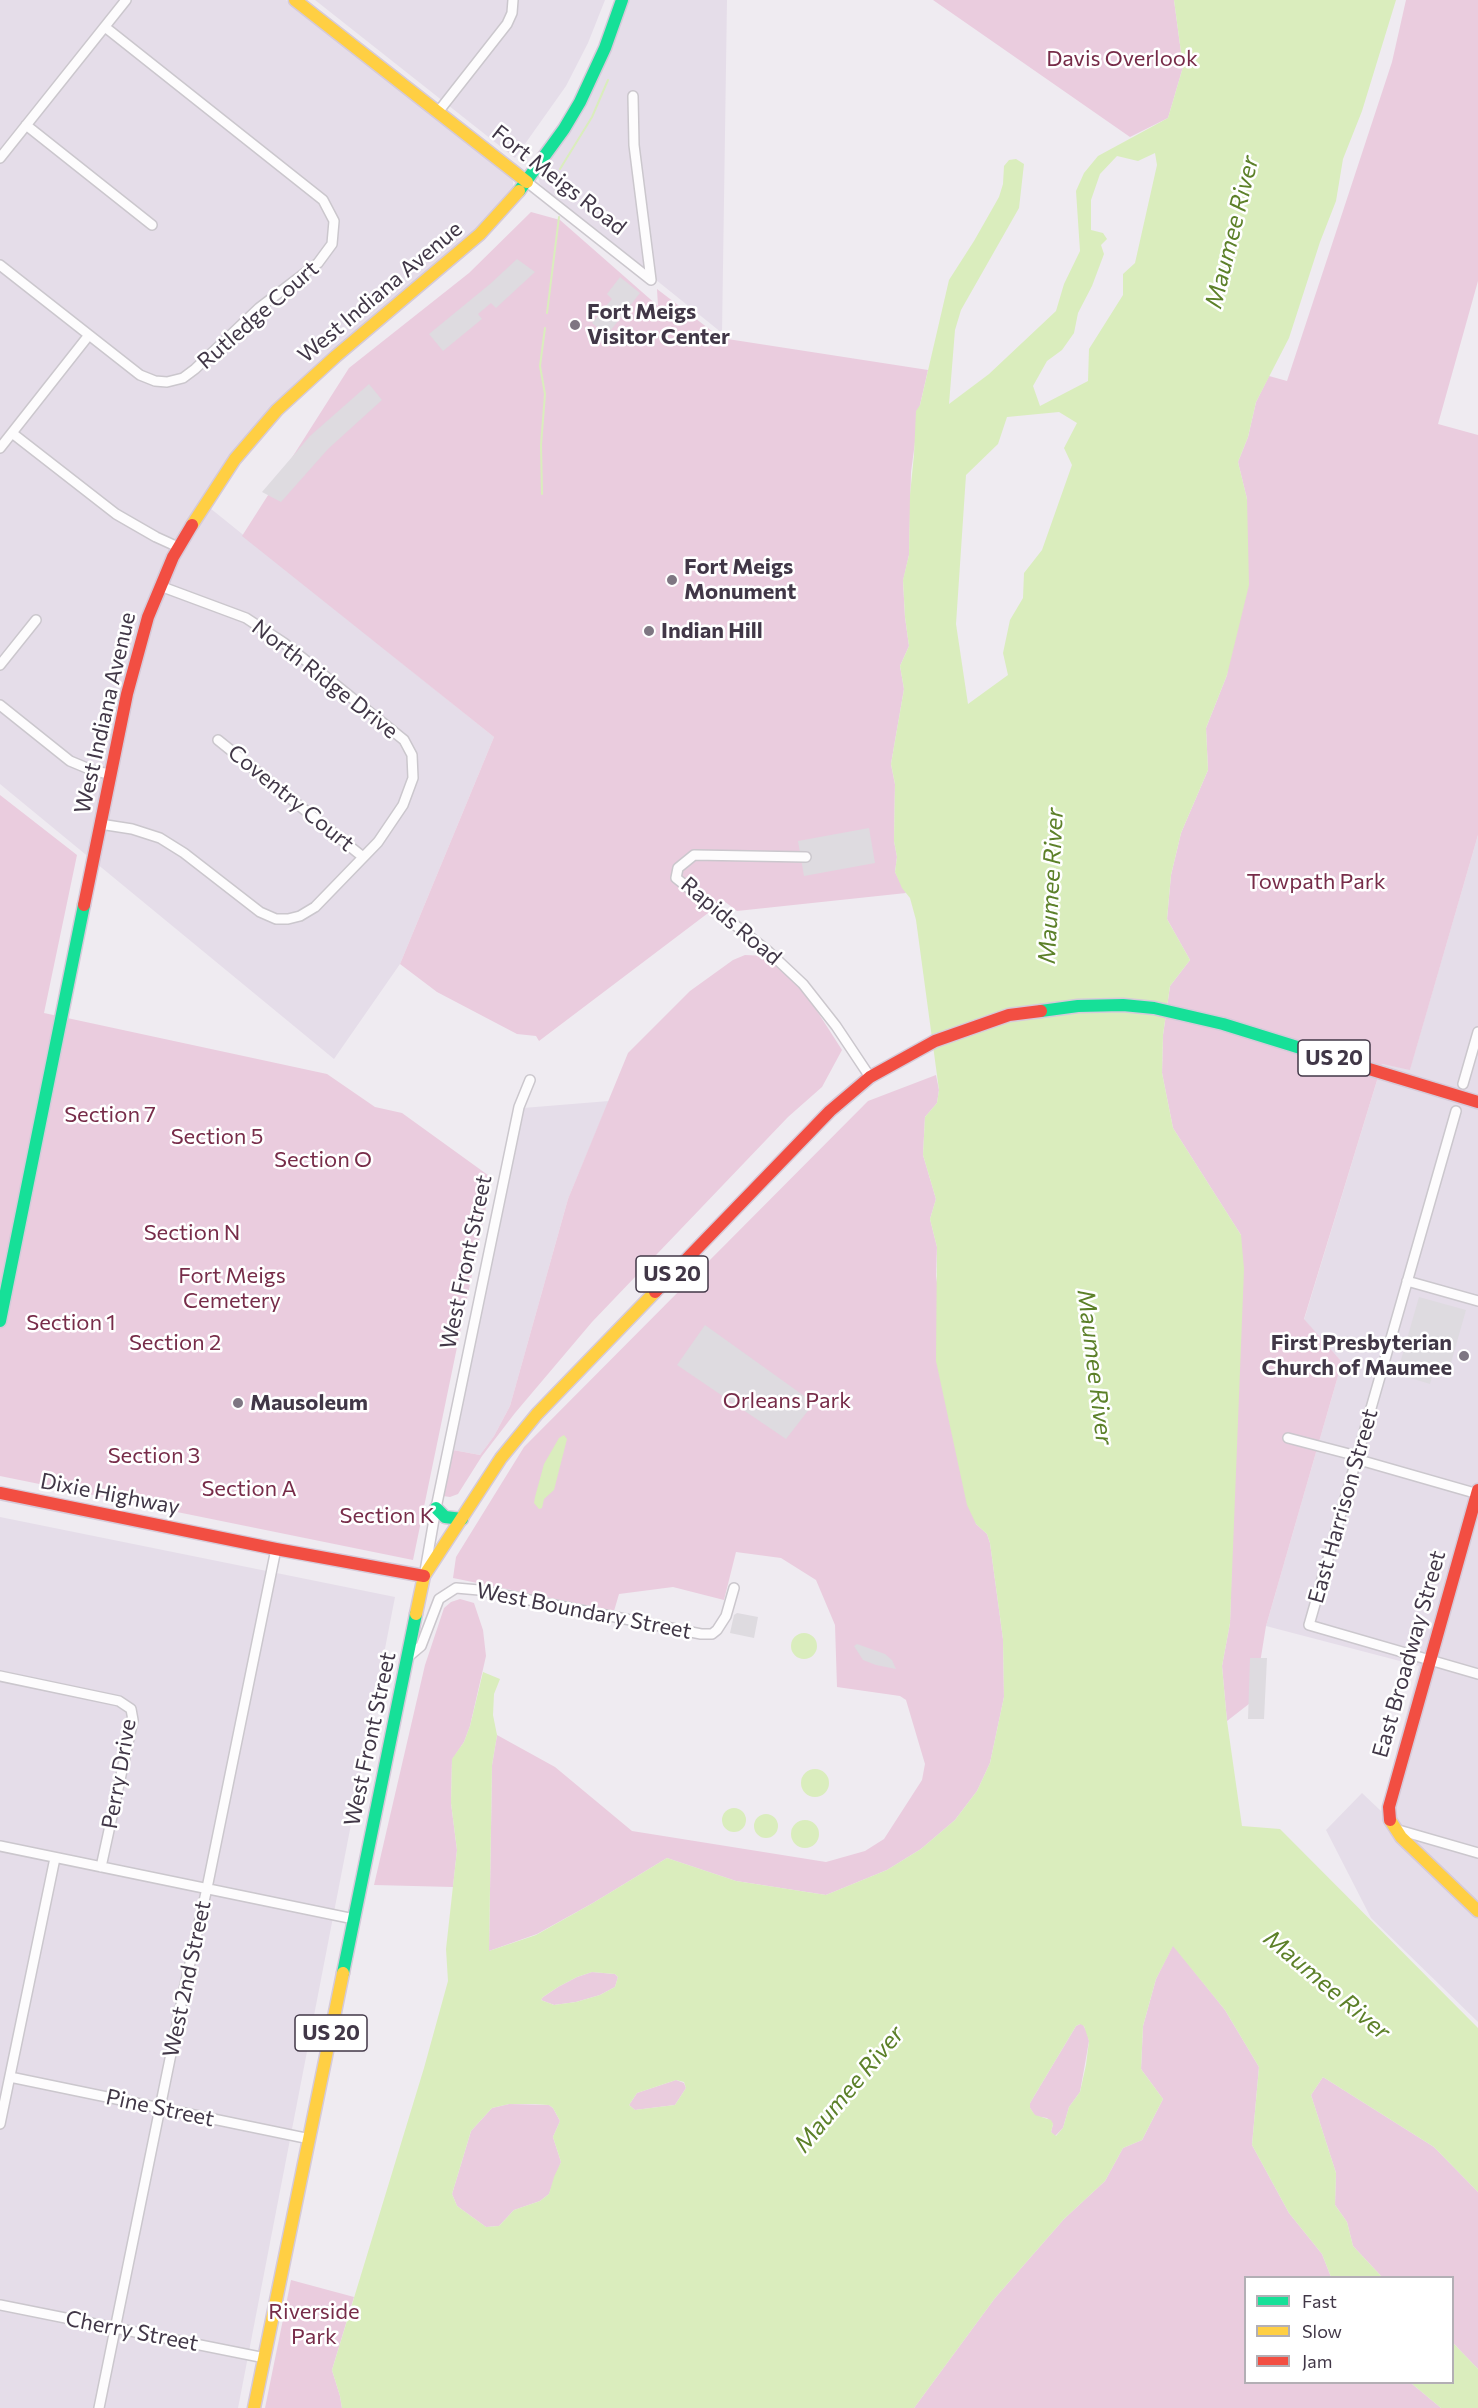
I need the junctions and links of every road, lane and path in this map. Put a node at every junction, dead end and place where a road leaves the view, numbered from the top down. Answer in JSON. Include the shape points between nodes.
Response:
{"nodes":[{"id":1,"x":126,"y":0,"type":"edge"},
{"id":2,"x":296,"y":0,"type":"edge"},
{"id":3,"x":513,"y":0,"type":"edge"},
{"id":4,"x":622,"y":0,"type":"edge"},
{"id":5,"x":105,"y":27,"type":"junction"},
{"id":6,"x":633,"y":96,"type":"dead end"},
{"id":7,"x":438,"y":112,"type":"junction"},
{"id":8,"x":26,"y":125,"type":"junction"},
{"id":9,"x":0,"y":158,"type":"edge"},
{"id":10,"x":528,"y":182,"type":"junction"},
{"id":11,"x":152,"y":225,"type":"dead end"},
{"id":12,"x":0,"y":265,"type":"edge"},
{"id":13,"x":88,"y":335,"type":"junction"},
{"id":14,"x":12,"y":433,"type":"junction"},
{"id":15,"x":0,"y":448,"type":"edge"},
{"id":16,"x":178,"y":547,"type":"junction"},
{"id":17,"x":160,"y":586,"type":"junction"},
{"id":18,"x":36,"y":620,"type":"dead end"},
{"id":19,"x":0,"y":665,"type":"edge"},
{"id":20,"x":0,"y":705,"type":"edge"},
{"id":21,"x":218,"y":740,"type":"dead end"},
{"id":22,"x":110,"y":774,"type":"junction"},
{"id":23,"x":100,"y":824,"type":"junction"},
{"id":24,"x":363,"y":857,"type":"junction"},
{"id":25,"x":806,"y":857,"type":"dead end"},
{"id":26,"x":1478,"y":1032,"type":"edge"},
{"id":27,"x":870,"y":1077,"type":"junction"},
{"id":28,"x":530,"y":1080,"type":"dead end"},
{"id":29,"x":1463,"y":1084,"type":"dead end"},
{"id":30,"x":1478,"y":1102,"type":"edge"},
{"id":31,"x":1456,"y":1111,"type":"dead end"},
{"id":32,"x":1407,"y":1281,"type":"junction"},
{"id":33,"x":1478,"y":1301,"type":"edge"},
{"id":34,"x":0,"y":1321,"type":"edge"},
{"id":35,"x":1288,"y":1438,"type":"dead end"},
{"id":36,"x":1356,"y":1458,"type":"junction"},
{"id":37,"x":1478,"y":1492,"type":"edge"},
{"id":38,"x":0,"y":1493,"type":"edge"},
{"id":39,"x":436,"y":1508,"type":"junction"},
{"id":40,"x":462,"y":1519,"type":"junction"},
{"id":41,"x":276,"y":1549,"type":"junction"},
{"id":42,"x":424,"y":1576,"type":"junction"},
{"id":43,"x":734,"y":1588,"type":"dead end"},
{"id":44,"x":408,"y":1657,"type":"junction"},
{"id":45,"x":1429,"y":1660,"type":"junction"},
{"id":46,"x":1478,"y":1674,"type":"edge"},
{"id":47,"x":0,"y":1676,"type":"edge"},
{"id":48,"x":1395,"y":1829,"type":"junction"},
{"id":49,"x":0,"y":1846,"type":"edge"},
{"id":50,"x":1478,"y":1853,"type":"edge"},
{"id":51,"x":55,"y":1858,"type":"junction"},
{"id":52,"x":101,"y":1867,"type":"junction"},
{"id":53,"x":207,"y":1888,"type":"junction"},
{"id":54,"x":1478,"y":1911,"type":"edge"},
{"id":55,"x":354,"y":1919,"type":"junction"},
{"id":56,"x":10,"y":2077,"type":"junction"},
{"id":57,"x":160,"y":2107,"type":"junction"},
{"id":58,"x":0,"y":2124,"type":"edge"},
{"id":59,"x":309,"y":2139,"type":"junction"},
{"id":60,"x":0,"y":2305,"type":"edge"},
{"id":61,"x":116,"y":2328,"type":"junction"},
{"id":62,"x":265,"y":2358,"type":"junction"},
{"id":63,"x":99,"y":2408,"type":"edge"},
{"id":64,"x":254,"y":2408,"type":"edge"}],
"edges":[{"from":1,"to":5,"type":"street"},
{"from":2,"to":7,"type":"main road","name":"Fort Meigs Road"},
{"from":3,"to":7,"type":"street","via":[[507,24]]},
{"from":4,"to":10,"type":"main road","name":"West Indiana Avenue","via":[[580,102]]},
{"from":5,"to":8,"type":"street"},
{"from":5,"to":13,"type":"street","name":"Rutledge Court","via":[[319,196],[330,210],[334,232],[330,249],[318,263],[259,308],[183,378],[166,382],[145,378]]},
{"from":6,"to":10,"type":"street","name":"Fort Meigs Road","via":[[634,145],[651,280]]},
{"from":7,"to":10,"type":"main road","name":"Fort Meigs Road"},
{"from":8,"to":9,"type":"street"},
{"from":8,"to":11,"type":"street"},
{"from":10,"to":16,"type":"main road","name":"West Indiana Avenue","via":[[480,234],[277,410],[236,459]]},
{"from":12,"to":13,"type":"street","name":"Rutledge Court"},
{"from":13,"to":14,"type":"street"},
{"from":14,"to":15,"type":"street"},
{"from":14,"to":16,"type":"street","via":[[116,514]]},
{"from":16,"to":17,"type":"main road","name":"West Indiana Avenue"},
{"from":17,"to":22,"type":"main road","name":"West Indiana Avenue","via":[[136,655]]},
{"from":17,"to":24,"type":"street","name":"North Ridge Drive","via":[[261,626],[404,740],[414,766],[410,789],[395,820]]},
{"from":18,"to":19,"type":"street"},
{"from":20,"to":22,"type":"street","via":[[70,761]]},
{"from":21,"to":24,"type":"street","name":"Coventry Court"},
{"from":22,"to":23,"type":"main road","name":"West Indiana Avenue"},
{"from":23,"to":24,"type":"street","name":"North Ridge Drive","via":[[149,834],[170,843],[260,912],[276,919],[294,918],[310,911]]},
{"from":23,"to":34,"type":"main road","name":"West Indiana Avenue"},
{"from":25,"to":27,"type":"street","name":"Rapids Road","via":[[694,855],[678,868],[676,878],[787,968],[836,1026]]},
{"from":26,"to":29,"type":"street"},
{"from":27,"to":30,"type":"main road","number":"US 20","via":[[961,1030],[1009,1015],[1123,1005],[1208,1020]]},
{"from":27,"to":40,"type":"main road","number":"US 20","via":[[790,1151],[537,1414],[501,1458]]},
{"from":28,"to":39,"type":"street","name":"West Front Street","via":[[519,1107]]},
{"from":31,"to":32,"type":"street","name":"East Harrison Street"},
{"from":32,"to":33,"type":"street"},
{"from":32,"to":36,"type":"street","name":"East Harrison Street"},
{"from":35,"to":36,"type":"street"},
{"from":36,"to":37,"type":"street"},
{"from":36,"to":45,"type":"street","name":"East Harrison Street","via":[[1309,1625]]},
{"from":37,"to":45,"type":"main road","name":"East Broadway Street"},
{"from":38,"to":41,"type":"main road","name":"Dixie Highway"},
{"from":39,"to":40,"type":"main road","via":[[445,1517]]},
{"from":39,"to":42,"type":"street","name":"West Front Street"},
{"from":40,"to":42,"type":"main road","number":"US 20"},
{"from":41,"to":42,"type":"main road","name":"Dixie Highway"},
{"from":41,"to":53,"type":"street","name":"West 2nd Street"},
{"from":42,"to":44,"type":"main road","name":"West Front Street","number":"US 20"},
{"from":43,"to":44,"type":"street","name":"West Boundary Street","via":[[726,1616],[712,1634],[456,1588],[439,1599],[421,1646]]},
{"from":44,"to":55,"type":"main road","name":"West Front Street","number":"US 20"},
{"from":45,"to":46,"type":"street"},
{"from":45,"to":48,"type":"main road","name":"East Broadway Street","via":[[1390,1798],[1389,1813]]},
{"from":47,"to":52,"type":"street","name":"Perry Drive","via":[[119,1701],[132,1709]]},
{"from":48,"to":50,"type":"street"},
{"from":48,"to":54,"type":"main road"},
{"from":49,"to":51,"type":"street"},
{"from":51,"to":52,"type":"street"},
{"from":51,"to":56,"type":"street"},
{"from":52,"to":53,"type":"street"},
{"from":53,"to":55,"type":"street"},
{"from":53,"to":57,"type":"street","name":"West 2nd Street"},
{"from":55,"to":59,"type":"main road","name":"West Front Street","number":"US 20"},
{"from":56,"to":57,"type":"street","name":"Pine Street"},
{"from":56,"to":58,"type":"street"},
{"from":57,"to":59,"type":"street","name":"Pine Street"},
{"from":57,"to":61,"type":"street","name":"West 2nd Street"},
{"from":59,"to":62,"type":"main road","name":"West Front Street","number":"US 20"},
{"from":60,"to":61,"type":"street","name":"Cherry Street"},
{"from":61,"to":62,"type":"street","name":"Cherry Street"},
{"from":61,"to":63,"type":"street","name":"West 2nd Street"},
{"from":62,"to":64,"type":"main road","name":"West Front Street","number":"US 20"}]}
